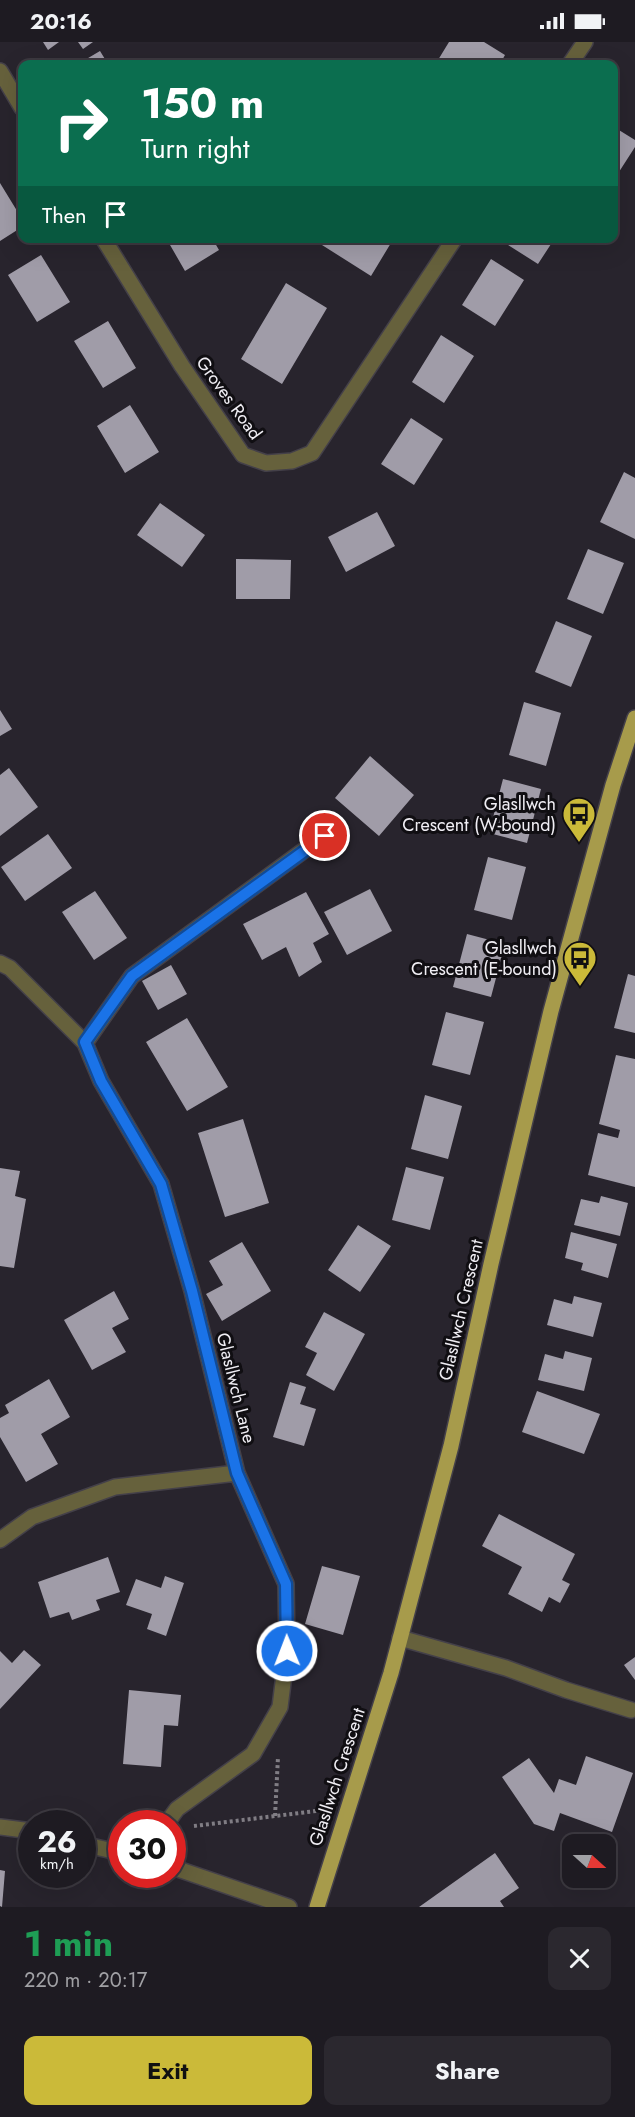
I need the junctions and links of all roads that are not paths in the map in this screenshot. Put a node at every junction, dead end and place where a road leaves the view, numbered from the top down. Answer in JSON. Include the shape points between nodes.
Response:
{"nodes":[{"id":1,"x":585,"y":42,"type":"edge"},
{"id":2,"x":573,"y":60,"type":"edge"},
{"id":3,"x":0,"y":71,"type":"edge"},
{"id":4,"x":18,"y":101,"type":"edge"},
{"id":5,"x":106,"y":243,"type":"edge"},
{"id":6,"x":452,"y":243,"type":"edge"},
{"id":7,"x":635,"y":718,"type":"edge"},
{"id":8,"x":325,"y":836,"type":"dead end"},
{"id":9,"x":0,"y":963,"type":"edge"},
{"id":10,"x":85,"y":1042,"type":"junction"},
{"id":11,"x":237,"y":1473,"type":"junction"},
{"id":12,"x":0,"y":1540,"type":"edge"},
{"id":13,"x":400,"y":1638,"type":"junction"},
{"id":14,"x":631,"y":1710,"type":"dead end"},
{"id":15,"x":176,"y":1810,"type":"edge"},
{"id":16,"x":0,"y":1827,"type":"edge"},
{"id":17,"x":18,"y":1829,"type":"edge"},
{"id":18,"x":186,"y":1873,"type":"edge"},
{"id":19,"x":289,"y":1907,"type":"edge"},
{"id":20,"x":317,"y":1907,"type":"edge"}],
"edges":[{"from":1,"to":2,"type":"street"},
{"from":3,"to":4,"type":"street"},
{"from":5,"to":6,"type":"street","name":"Groves Road","via":[[243,455],[266,462],[292,461],[312,453]]},
{"from":7,"to":13,"type":"main road","name":"Glasllwch Crescent","via":[[551,1011],[451,1446]]},
{"from":8,"to":10,"type":"street","via":[[132,976]]},
{"from":9,"to":10,"type":"street","name":"Glasllwch Lane","via":[[10,968]]},
{"from":10,"to":11,"type":"street","name":"Glasllwch Lane","via":[[101,1081],[161,1184]]},
{"from":11,"to":12,"type":"street","via":[[116,1487],[32,1517]]},
{"from":11,"to":15,"type":"street","name":"Glasllwch Lane","via":[[286,1584],[287,1651],[280,1707],[253,1754]]},
{"from":13,"to":14,"type":"street"},
{"from":13,"to":20,"type":"main road","name":"Glasllwch Crescent"},
{"from":16,"to":17,"type":"street"},
{"from":18,"to":19,"type":"street"}]}
